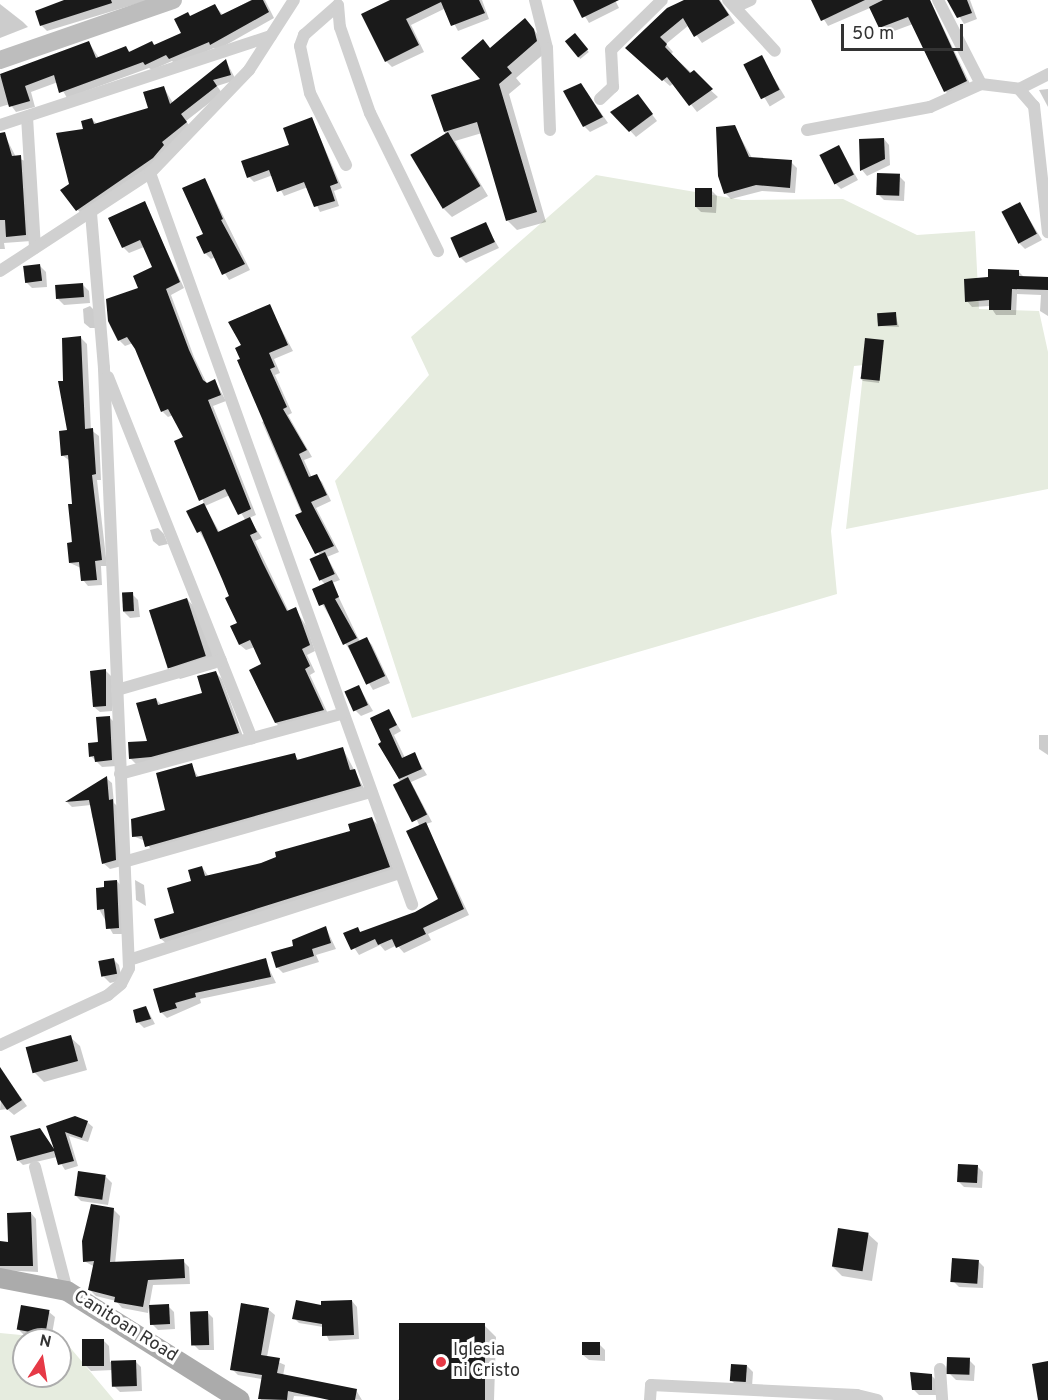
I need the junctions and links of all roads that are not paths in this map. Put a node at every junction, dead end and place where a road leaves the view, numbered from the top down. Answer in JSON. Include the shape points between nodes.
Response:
{"nodes":[{"id":1,"x":173,"y":0,"type":"edge"},
{"id":2,"x":294,"y":0,"type":"edge"},
{"id":3,"x":535,"y":0,"type":"edge"},
{"id":4,"x":662,"y":0,"type":"edge"},
{"id":5,"x":751,"y":0,"type":"edge"},
{"id":6,"x":938,"y":0,"type":"edge"},
{"id":7,"x":342,"y":2,"type":"edge"},
{"id":8,"x":731,"y":4,"type":"edge"},
{"id":9,"x":271,"y":36,"type":"junction"},
{"id":10,"x":775,"y":51,"type":"dead end"},
{"id":11,"x":0,"y":60,"type":"edge"},
{"id":12,"x":1048,"y":74,"type":"edge"},
{"id":13,"x":981,"y":84,"type":"junction"},
{"id":14,"x":1019,"y":89,"type":"junction"},
{"id":15,"x":600,"y":99,"type":"dead end"},
{"id":16,"x":27,"y":117,"type":"junction"},
{"id":17,"x":0,"y":126,"type":"edge"},
{"id":18,"x":550,"y":130,"type":"dead end"},
{"id":19,"x":807,"y":130,"type":"dead end"},
{"id":20,"x":346,"y":165,"type":"dead end"},
{"id":21,"x":150,"y":173,"type":"junction"},
{"id":22,"x":1046,"y":201,"type":"edge"},
{"id":23,"x":92,"y":213,"type":"junction"},
{"id":24,"x":1048,"y":232,"type":"edge"},
{"id":25,"x":34,"y":248,"type":"junction"},
{"id":26,"x":438,"y":251,"type":"dead end"},
{"id":27,"x":0,"y":272,"type":"edge"},
{"id":28,"x":104,"y":368,"type":"junction"},
{"id":29,"x":221,"y":660,"type":"junction"},
{"id":30,"x":117,"y":690,"type":"junction"},
{"id":31,"x":341,"y":714,"type":"junction"},
{"id":32,"x":252,"y":738,"type":"junction"},
{"id":33,"x":120,"y":774,"type":"junction"},
{"id":34,"x":371,"y":792,"type":"junction"},
{"id":35,"x":127,"y":861,"type":"junction"},
{"id":36,"x":400,"y":873,"type":"junction"},
{"id":37,"x":412,"y":904,"type":"dead end"},
{"id":38,"x":129,"y":960,"type":"junction"},
{"id":39,"x":0,"y":1045,"type":"edge"},
{"id":40,"x":35,"y":1167,"type":"dead end"},
{"id":41,"x":0,"y":1278,"type":"edge"},
{"id":42,"x":68,"y":1292,"type":"junction"},
{"id":43,"x":940,"y":1369,"type":"dead end"},
{"id":44,"x":240,"y":1400,"type":"edge"},
{"id":45,"x":650,"y":1400,"type":"edge"},
{"id":46,"x":877,"y":1400,"type":"edge"},
{"id":47,"x":942,"y":1400,"type":"edge"}],
"edges":[{"from":1,"to":11,"type":"main road"},
{"from":2,"to":9,"type":"street"},
{"from":3,"to":18,"type":"street","via":[[547,48]]},
{"from":4,"to":15,"type":"street","via":[[611,50],[613,87]]},
{"from":5,"to":8,"type":"street"},
{"from":6,"to":13,"type":"street"},
{"from":7,"to":20,"type":"street","via":[[304,35],[300,46],[310,93]]},
{"from":7,"to":26,"type":"street","via":[[340,27],[370,113]]},
{"from":8,"to":10,"type":"street"},
{"from":9,"to":16,"type":"street"},
{"from":9,"to":21,"type":"street","via":[[221,103]]},
{"from":12,"to":14,"type":"street"},
{"from":13,"to":14,"type":"street"},
{"from":13,"to":19,"type":"street","via":[[930,107]]},
{"from":14,"to":22,"type":"street","via":[[1034,106]]},
{"from":16,"to":17,"type":"street"},
{"from":16,"to":25,"type":"street"},
{"from":21,"to":23,"type":"street"},
{"from":21,"to":31,"type":"street"},
{"from":22,"to":24,"type":"street"},
{"from":23,"to":25,"type":"street"},
{"from":23,"to":28,"type":"street"},
{"from":25,"to":27,"type":"street"},
{"from":28,"to":29,"type":"street"},
{"from":28,"to":30,"type":"street"},
{"from":29,"to":30,"type":"street"},
{"from":29,"to":32,"type":"street"},
{"from":30,"to":33,"type":"street"},
{"from":31,"to":32,"type":"street"},
{"from":31,"to":34,"type":"street"},
{"from":32,"to":33,"type":"street"},
{"from":33,"to":35,"type":"street"},
{"from":34,"to":35,"type":"street"},
{"from":34,"to":36,"type":"street"},
{"from":35,"to":38,"type":"street"},
{"from":36,"to":37,"type":"street"},
{"from":36,"to":38,"type":"street"},
{"from":38,"to":39,"type":"street","via":[[127,975],[108,995]]},
{"from":40,"to":42,"type":"street"},
{"from":41,"to":42,"type":"main road","name":"Canitoan Road"},
{"from":42,"to":44,"type":"main road","name":"Canitoan Road"},
{"from":43,"to":47,"type":"street"},
{"from":45,"to":46,"type":"street","via":[[651,1385],[857,1395]]}]}
